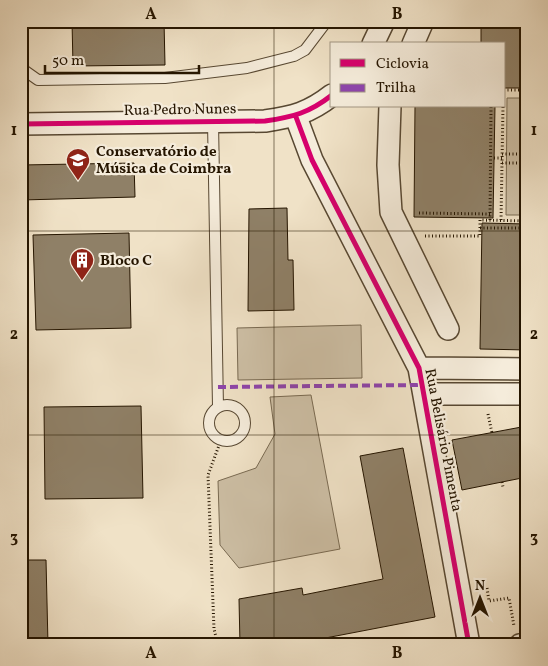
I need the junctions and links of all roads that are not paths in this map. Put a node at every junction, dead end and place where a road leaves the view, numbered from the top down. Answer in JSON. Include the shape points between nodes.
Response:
{"nodes":[{"id":1,"x":327,"y":21,"type":"edge"},
{"id":2,"x":384,"y":21,"type":"edge"},
{"id":3,"x":423,"y":21,"type":"edge"},
{"id":4,"x":373,"y":42,"type":"edge"},
{"id":5,"x":414,"y":42,"type":"edge"},
{"id":6,"x":21,"y":68,"type":"edge"},
{"id":7,"x":330,"y":97,"type":"edge"},
{"id":8,"x":390,"y":108,"type":"edge"},
{"id":9,"x":296,"y":117,"type":"junction"},
{"id":10,"x":213,"y":122,"type":"junction"},
{"id":11,"x":21,"y":124,"type":"edge"},
{"id":12,"x":448,"y":329,"type":"dead end"},
{"id":13,"x":419,"y":368,"type":"junction"},
{"id":14,"x":527,"y":369,"type":"edge"},
{"id":15,"x":424,"y":394,"type":"junction"},
{"id":16,"x":527,"y":394,"type":"edge"},
{"id":17,"x":218,"y":407,"type":"junction"},
{"id":18,"x":469,"y":645,"type":"edge"}],
"edges":[{"from":1,"to":6,"type":"lane","via":[[305,50],[247,68],[165,78],[38,80]]},
{"from":2,"to":4,"type":"street"},
{"from":3,"to":5,"type":"street"},
{"from":7,"to":9,"type":"street","name":"Rua Pedro Nunes"},
{"from":8,"to":12,"type":"street","via":[[388,165],[391,212]]},
{"from":9,"to":10,"type":"street","name":"Rua Pedro Nunes"},
{"from":9,"to":13,"type":"street","name":"Rua Belisário Pimenta","via":[[312,160]]},
{"from":10,"to":11,"type":"street","name":"Rua Pedro Nunes"},
{"from":10,"to":17,"type":"lane"},
{"from":13,"to":14,"type":"street"},
{"from":13,"to":15,"type":"street","name":"Rua Belisário Pimenta"},
{"from":15,"to":16,"type":"street"},
{"from":15,"to":18,"type":"street","name":"Rua Belisário Pimenta"},
{"from":17,"to":17,"type":"lane","via":[[236,407],[246,422],[245,428],[233,441],[221,440],[212,433],[209,422]]}]}
